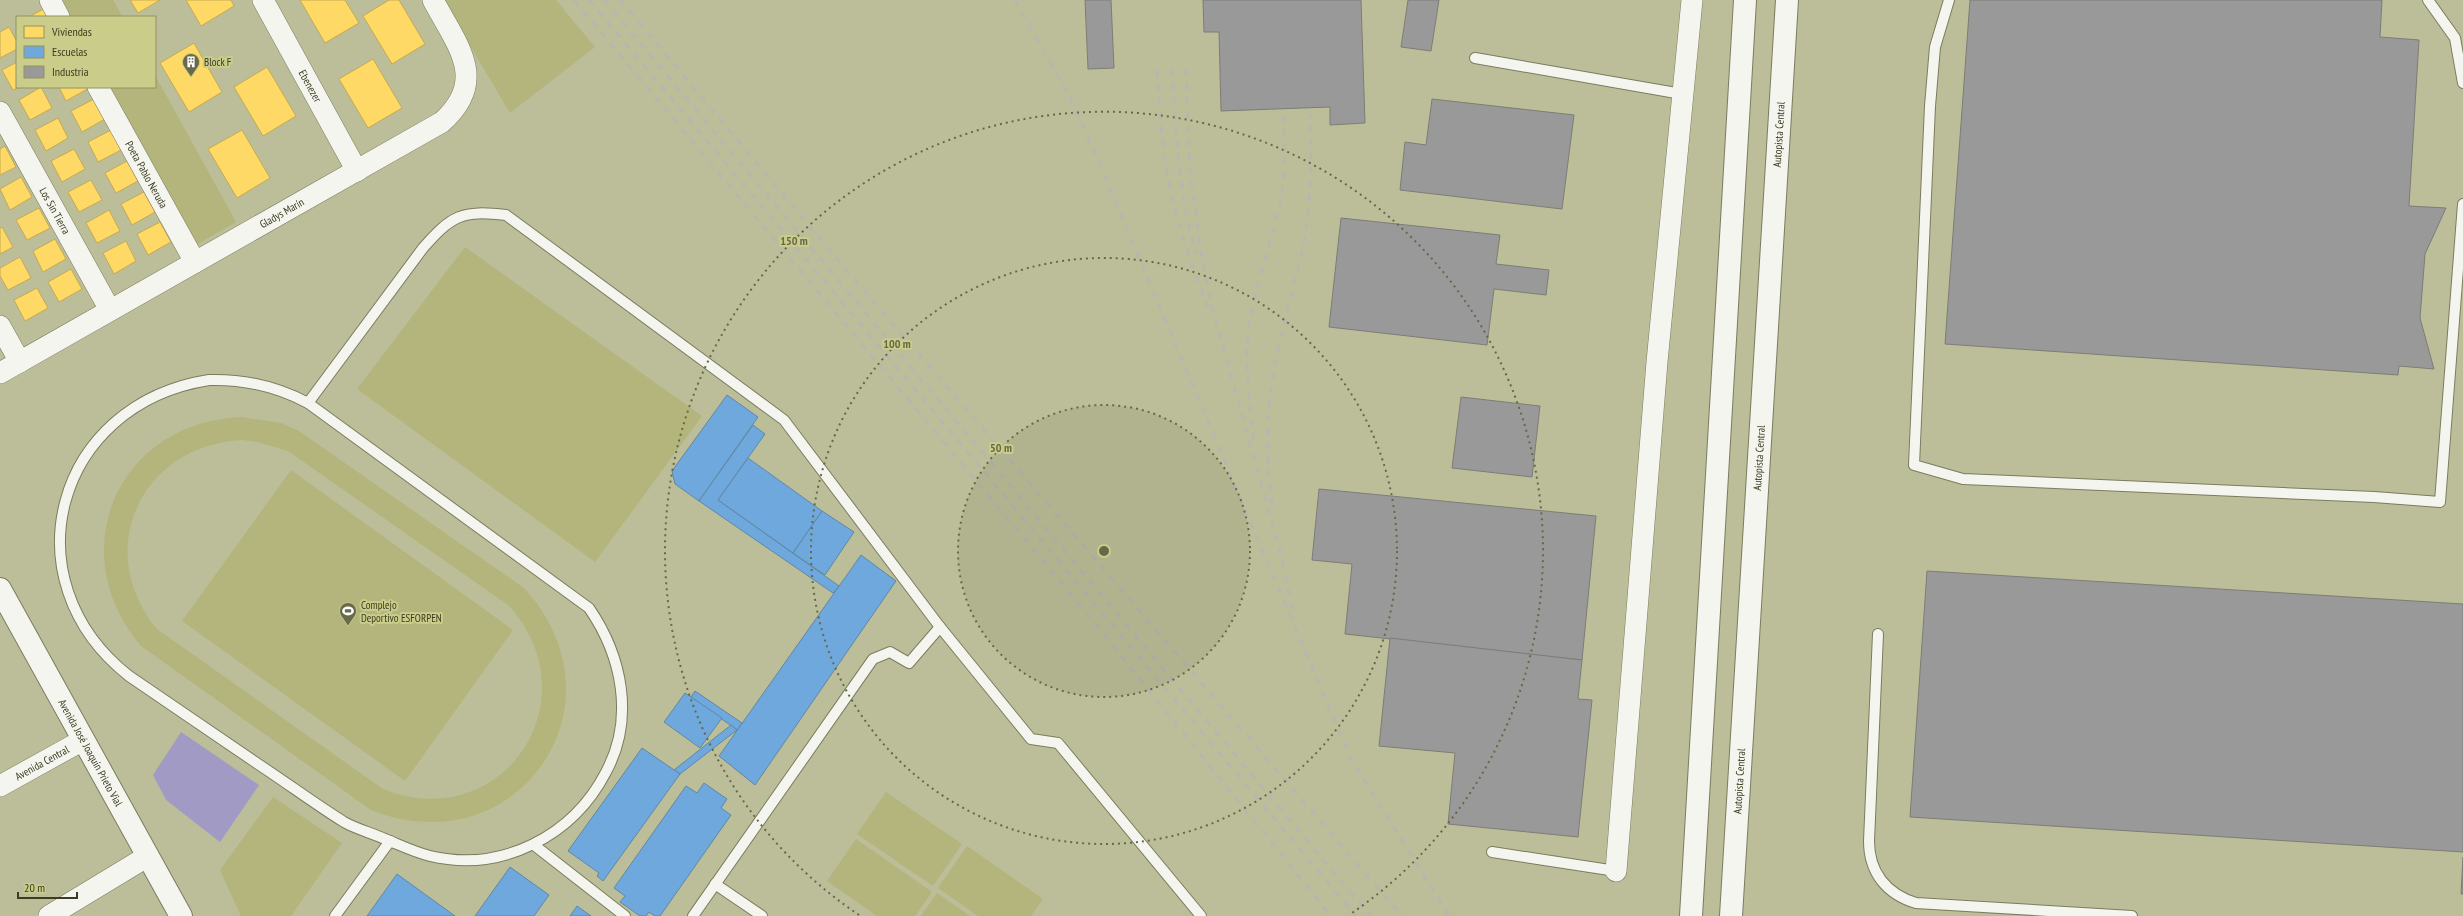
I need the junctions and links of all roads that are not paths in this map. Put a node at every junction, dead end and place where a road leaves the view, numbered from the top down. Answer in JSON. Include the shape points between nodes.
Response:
{"nodes":[{"id":1,"x":50,"y":0,"type":"edge"},
{"id":2,"x":263,"y":0,"type":"edge"},
{"id":3,"x":433,"y":0,"type":"edge"},
{"id":4,"x":1692,"y":0,"type":"edge"},
{"id":5,"x":1745,"y":0,"type":"edge"},
{"id":6,"x":1787,"y":0,"type":"edge"},
{"id":7,"x":1949,"y":0,"type":"edge"},
{"id":8,"x":2428,"y":0,"type":"edge"},
{"id":9,"x":58,"y":16,"type":"edge"},
{"id":10,"x":1475,"y":58,"type":"dead end"},
{"id":11,"x":2463,"y":83,"type":"edge"},
{"id":12,"x":99,"y":88,"type":"edge"},
{"id":13,"x":1682,"y":94,"type":"junction"},
{"id":14,"x":0,"y":112,"type":"edge"},
{"id":15,"x":357,"y":172,"type":"junction"},
{"id":16,"x":2463,"y":204,"type":"edge"},
{"id":17,"x":194,"y":262,"type":"junction"},
{"id":18,"x":110,"y":310,"type":"junction"},
{"id":19,"x":0,"y":326,"type":"edge"},
{"id":20,"x":20,"y":362,"type":"junction"},
{"id":21,"x":0,"y":373,"type":"edge"},
{"id":22,"x":308,"y":403,"type":"junction"},
{"id":23,"x":0,"y":589,"type":"edge"},
{"id":24,"x":6,"y":612,"type":"edge"},
{"id":25,"x":940,"y":627,"type":"junction"},
{"id":26,"x":1878,"y":634,"type":"dead end"},
{"id":27,"x":83,"y":740,"type":"junction"},
{"id":28,"x":0,"y":786,"type":"edge"},
{"id":29,"x":390,"y":840,"type":"junction"},
{"id":30,"x":534,"y":845,"type":"junction"},
{"id":31,"x":1492,"y":852,"type":"dead end"},
{"id":32,"x":148,"y":856,"type":"junction"},
{"id":33,"x":1616,"y":871,"type":"joint"},
{"id":34,"x":715,"y":884,"type":"junction"},
{"id":35,"x":49,"y":916,"type":"edge"},
{"id":36,"x":181,"y":916,"type":"edge"},
{"id":37,"x":335,"y":916,"type":"edge"},
{"id":38,"x":625,"y":916,"type":"edge"},
{"id":39,"x":694,"y":916,"type":"edge"},
{"id":40,"x":762,"y":916,"type":"edge"},
{"id":41,"x":1201,"y":916,"type":"edge"},
{"id":42,"x":1691,"y":916,"type":"edge"},
{"id":43,"x":1731,"y":916,"type":"edge"},
{"id":44,"x":2132,"y":916,"type":"edge"}],
"edges":[{"from":1,"to":9,"type":"street"},
{"from":2,"to":15,"type":"street","name":"Ebenezer"},
{"from":3,"to":15,"type":"street","name":"Gladys Marín","via":[[458,46],[465,66],[468,82],[464,96],[457,109],[442,122]]},
{"from":4,"to":13,"type":"street"},
{"from":5,"to":42,"type":"main road"},
{"from":6,"to":43,"type":"main road","name":"Autopista Central"},
{"from":7,"to":16,"type":"lane","via":[[1935,47],[1930,106],[1914,464],[1964,479],[2374,496],[2440,502]]},
{"from":8,"to":11,"type":"lane","via":[[2455,38]]},
{"from":10,"to":13,"type":"lane"},
{"from":12,"to":17,"type":"street","name":"Poeta Pablo Neruda"},
{"from":13,"to":33,"type":"street","via":[[1653,402]]},
{"from":14,"to":18,"type":"street","name":"Los Sin Tierra"},
{"from":15,"to":17,"type":"street","name":"Gladys Marín"},
{"from":17,"to":18,"type":"street","name":"Gladys Marín"},
{"from":18,"to":20,"type":"street","name":"Gladys Marín"},
{"from":19,"to":20,"type":"street"},
{"from":20,"to":21,"type":"street","name":"Gladys Marín"},
{"from":22,"to":25,"type":"lane","via":[[442,226],[462,215],[480,212],[506,215],[784,420]]},
{"from":22,"to":29,"type":"lane","via":[[270,386],[229,380],[188,383],[131,408],[100,436],[87,453],[74,478],[63,511],[60,531],[63,573],[76,613],[94,643],[113,663],[346,823]]},
{"from":22,"to":30,"type":"lane","via":[[589,608],[601,625],[617,664],[621,685],[622,706],[616,747],[599,786],[587,803],[560,828]]},
{"from":23,"to":24,"type":"main road","name":"Avenida José Joaquín Prieto Vial"},
{"from":24,"to":27,"type":"main road","name":"Avenida José Joaquín Prieto Vial"},
{"from":25,"to":34,"type":"lane","via":[[909,663],[890,652],[873,659]]},
{"from":25,"to":41,"type":"lane","via":[[1031,739],[1058,743]]},
{"from":26,"to":44,"type":"lane","via":[[1869,841],[1871,862],[1881,881],[1896,895],[1916,903]]},
{"from":27,"to":28,"type":"street","name":"Avenida Central"},
{"from":27,"to":32,"type":"main road","name":"Avenida José Joaquín Prieto Vial"},
{"from":29,"to":30,"type":"lane","via":[[430,856],[458,860],[493,858]]},
{"from":29,"to":37,"type":"lane"},
{"from":30,"to":38,"type":"lane"},
{"from":31,"to":33,"type":"lane"},
{"from":32,"to":35,"type":"street"},
{"from":32,"to":36,"type":"main road","name":"Avenida José Joaquín Prieto Vial"},
{"from":34,"to":39,"type":"lane"},
{"from":34,"to":40,"type":"lane"}]}
